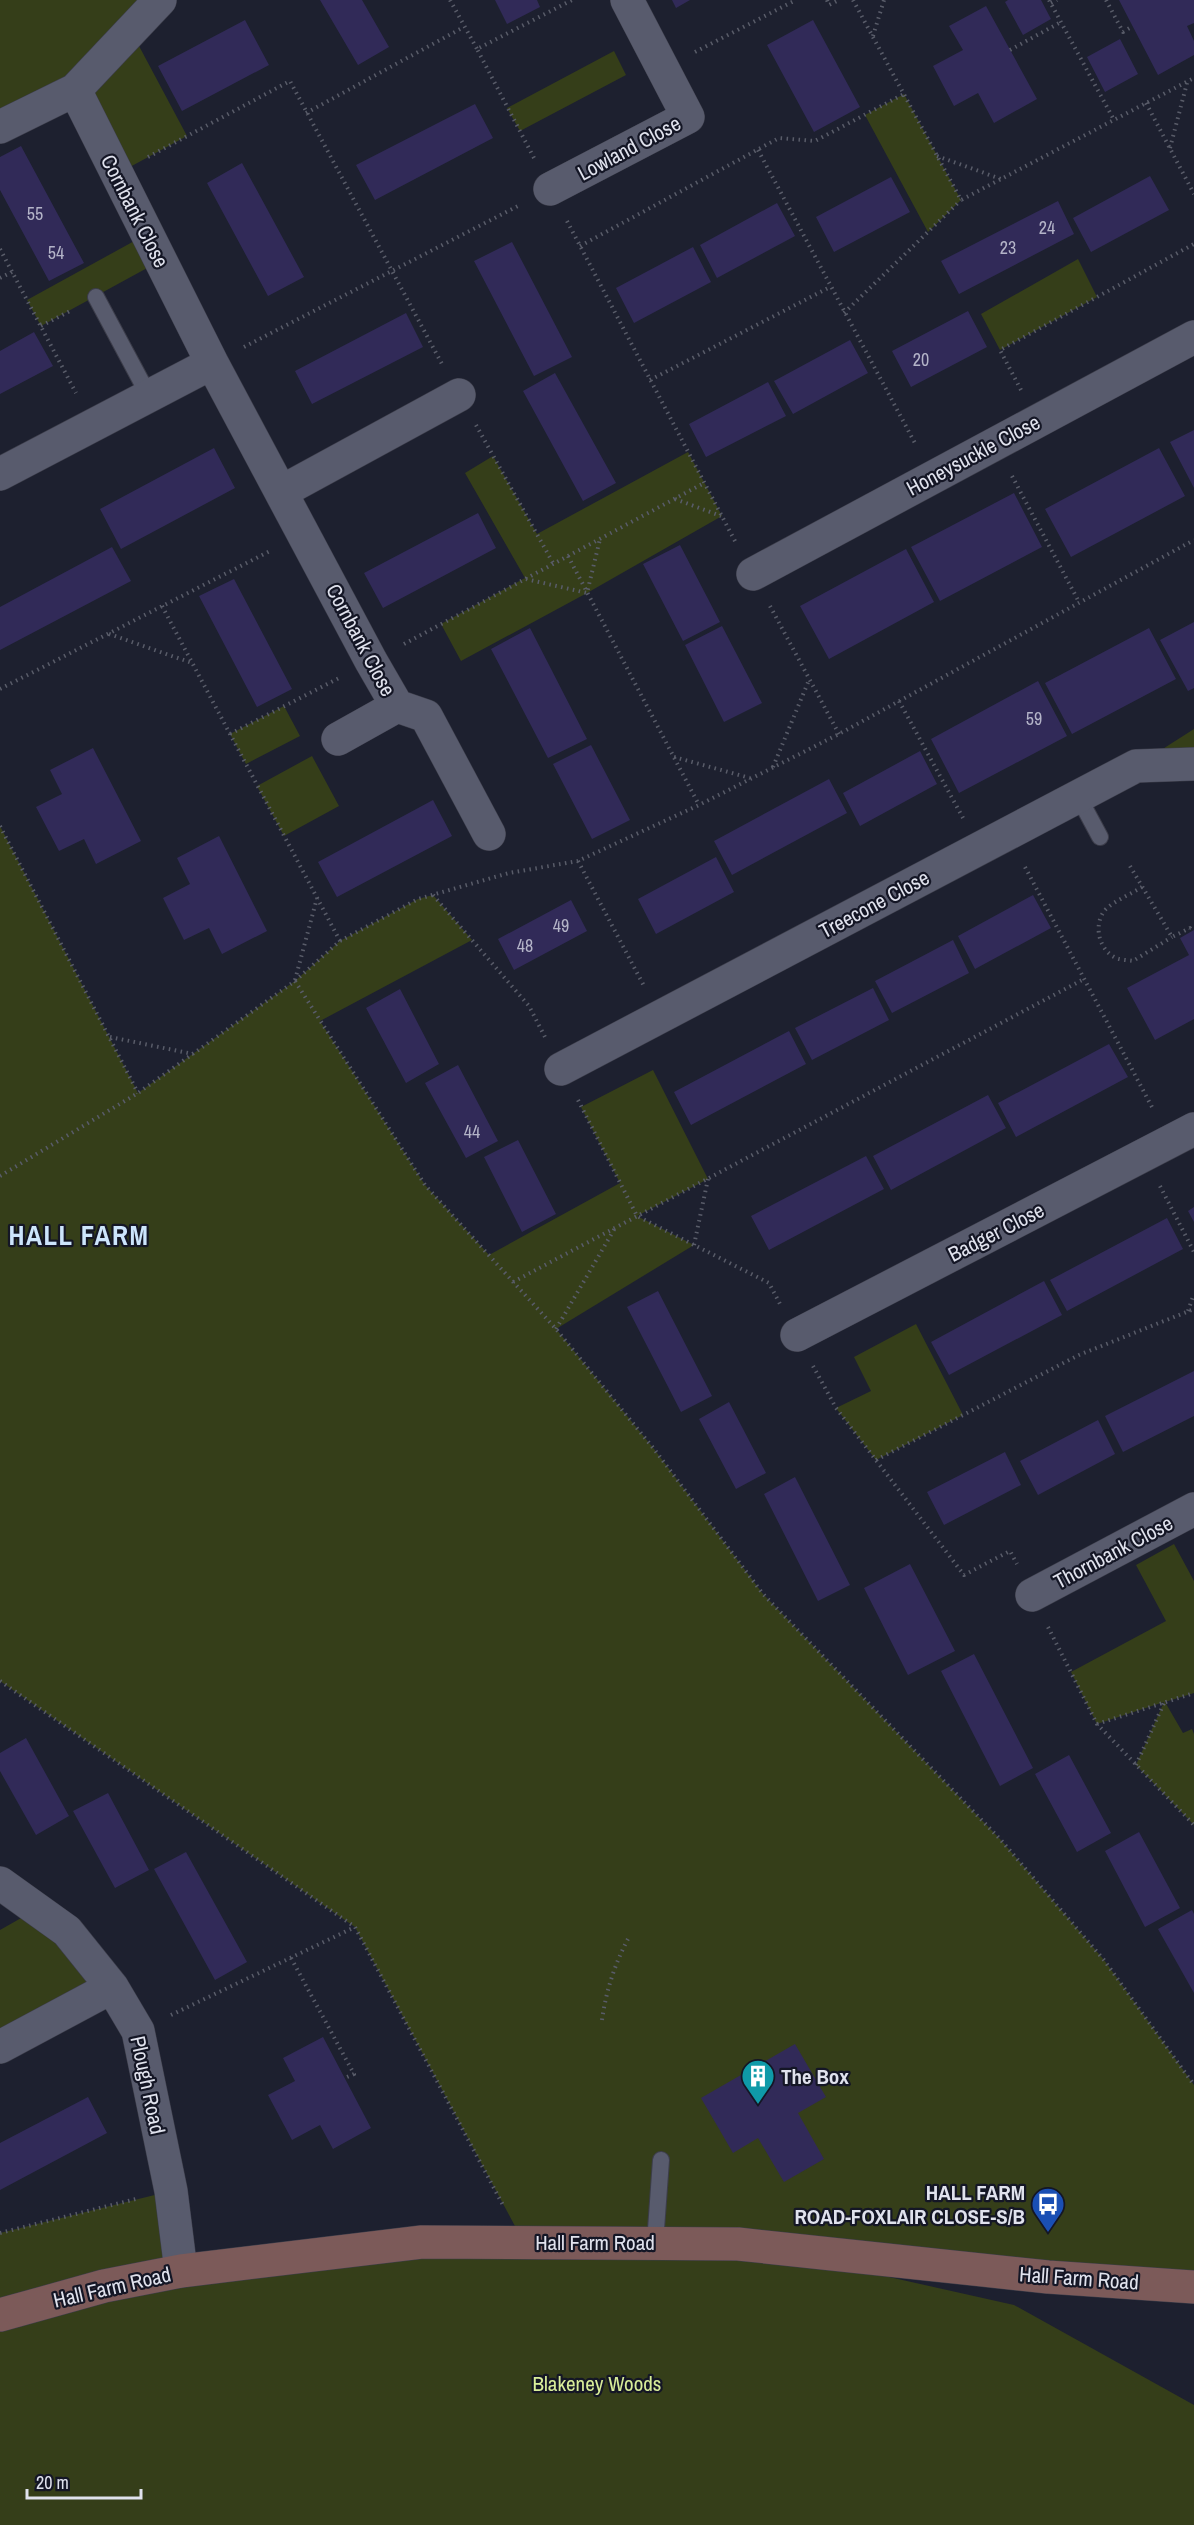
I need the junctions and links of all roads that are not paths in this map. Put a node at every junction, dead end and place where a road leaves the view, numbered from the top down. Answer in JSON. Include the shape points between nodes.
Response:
{"nodes":[{"id":1,"x":160,"y":0,"type":"edge"},
{"id":2,"x":627,"y":0,"type":"edge"},
{"id":3,"x":75,"y":90,"type":"junction"},
{"id":4,"x":0,"y":127,"type":"edge"},
{"id":5,"x":550,"y":189,"type":"road end"},
{"id":6,"x":96,"y":297,"type":"dead end"},
{"id":7,"x":1194,"y":337,"type":"edge"},
{"id":8,"x":212,"y":363,"type":"junction"},
{"id":9,"x":459,"y":395,"type":"dead end"},
{"id":10,"x":149,"y":396,"type":"junction"},
{"id":11,"x":0,"y":474,"type":"edge"},
{"id":12,"x":281,"y":492,"type":"junction"},
{"id":13,"x":753,"y":573,"type":"road end"},
{"id":14,"x":397,"y":706,"type":"junction"},
{"id":15,"x":338,"y":739,"type":"dead end"},
{"id":16,"x":1194,"y":764,"type":"edge"},
{"id":17,"x":1078,"y":796,"type":"junction"},
{"id":18,"x":489,"y":834,"type":"dead end"},
{"id":19,"x":1100,"y":837,"type":"dead end"},
{"id":20,"x":561,"y":1069,"type":"dead end"},
{"id":21,"x":1169,"y":1142,"type":"edge"},
{"id":22,"x":797,"y":1335,"type":"dead end"},
{"id":23,"x":1194,"y":1509,"type":"edge"},
{"id":24,"x":1032,"y":1595,"type":"dead end"},
{"id":25,"x":0,"y":1883,"type":"edge"},
{"id":26,"x":112,"y":1988,"type":"junction"},
{"id":27,"x":0,"y":2047,"type":"edge"},
{"id":28,"x":661,"y":2160,"type":"dead end"},
{"id":29,"x":655,"y":2242,"type":"junction"},
{"id":30,"x":182,"y":2271,"type":"junction"},
{"id":31,"x":1194,"y":2287,"type":"edge"},
{"id":32,"x":0,"y":2315,"type":"edge"}],
"edges":[{"from":1,"to":3,"type":"street"},
{"from":2,"to":5,"type":"street","name":"Lowland Close","via":[[688,117]]},
{"from":3,"to":4,"type":"street"},
{"from":3,"to":8,"type":"street","name":"Cornbank Close"},
{"from":6,"to":10,"type":"lane"},
{"from":7,"to":13,"type":"street","name":"Honeysuckle Close"},
{"from":8,"to":10,"type":"street"},
{"from":8,"to":12,"type":"street","name":"Cornbank Close"},
{"from":9,"to":12,"type":"street"},
{"from":10,"to":11,"type":"street"},
{"from":12,"to":14,"type":"street","name":"Cornbank Close"},
{"from":14,"to":15,"type":"street"},
{"from":14,"to":18,"type":"street","name":"Cornbank Close","via":[[426,716]]},
{"from":16,"to":17,"type":"street","name":"Treecone Close","via":[[1136,766]]},
{"from":17,"to":19,"type":"lane"},
{"from":17,"to":20,"type":"street","name":"Treecone Close"},
{"from":21,"to":22,"type":"street","name":"Badger Close"},
{"from":23,"to":24,"type":"street","name":"Thornbank Close"},
{"from":25,"to":26,"type":"street","name":"Plough Road","via":[[67,1931]]},
{"from":26,"to":27,"type":"street"},
{"from":26,"to":30,"type":"street","name":"Plough Road","via":[[138,2031],[171,2191]]},
{"from":28,"to":29,"type":"lane"},
{"from":29,"to":30,"type":"street","name":"Hall Farm Road","via":[[422,2242]]},
{"from":29,"to":31,"type":"street","name":"Hall Farm Road","via":[[738,2244],[1048,2277]]},
{"from":30,"to":32,"type":"street","name":"Hall Farm Road","via":[[104,2286]]}]}
